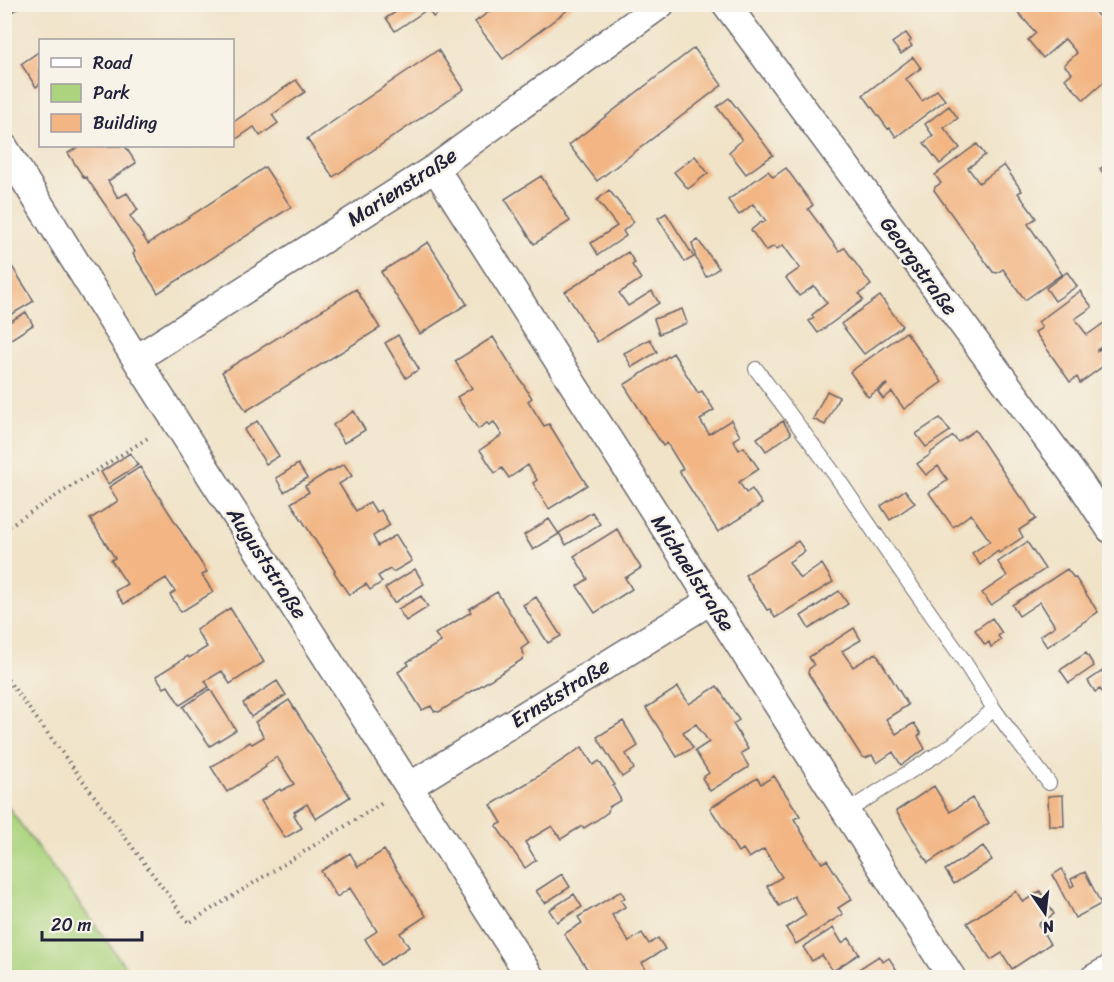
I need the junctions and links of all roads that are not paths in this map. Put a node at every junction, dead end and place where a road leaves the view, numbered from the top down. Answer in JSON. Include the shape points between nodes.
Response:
{"nodes":[{"id":1,"x":661,"y":4,"type":"edge"},
{"id":2,"x":726,"y":4,"type":"edge"},
{"id":3,"x":4,"y":147,"type":"edge"},
{"id":4,"x":435,"y":168,"type":"junction"},
{"id":5,"x":136,"y":359,"type":"junction"},
{"id":6,"x":756,"y":369,"type":"dead end"},
{"id":7,"x":1110,"y":529,"type":"edge"},
{"id":8,"x":710,"y":601,"type":"junction"},
{"id":9,"x":994,"y":709,"type":"junction"},
{"id":10,"x":1049,"y":783,"type":"dead end"},
{"id":11,"x":410,"y":786,"type":"junction"},
{"id":12,"x":846,"y":812,"type":"junction"},
{"id":13,"x":1110,"y":969,"type":"edge"},
{"id":14,"x":531,"y":978,"type":"edge"},
{"id":15,"x":952,"y":978,"type":"edge"},
{"id":16,"x":1094,"y":978,"type":"edge"}],
"edges":[{"from":1,"to":4,"type":"street","name":"Marienstraße"},
{"from":2,"to":7,"type":"street","name":"Georgstraße"},
{"from":3,"to":5,"type":"street","name":"Auguststraße"},
{"from":4,"to":5,"type":"street","name":"Marienstraße"},
{"from":4,"to":8,"type":"street","name":"Michaelstraße"},
{"from":5,"to":11,"type":"street","name":"Auguststraße"},
{"from":6,"to":9,"type":"lane","via":[[836,477]]},
{"from":8,"to":11,"type":"street","name":"Ernststraße"},
{"from":8,"to":12,"type":"street","name":"Michaelstraße"},
{"from":9,"to":10,"type":"lane"},
{"from":9,"to":12,"type":"lane","via":[[952,745]]},
{"from":11,"to":14,"type":"street","name":"Auguststraße"},
{"from":12,"to":15,"type":"street","name":"Michaelstraße"},
{"from":13,"to":16,"type":"street"}]}
